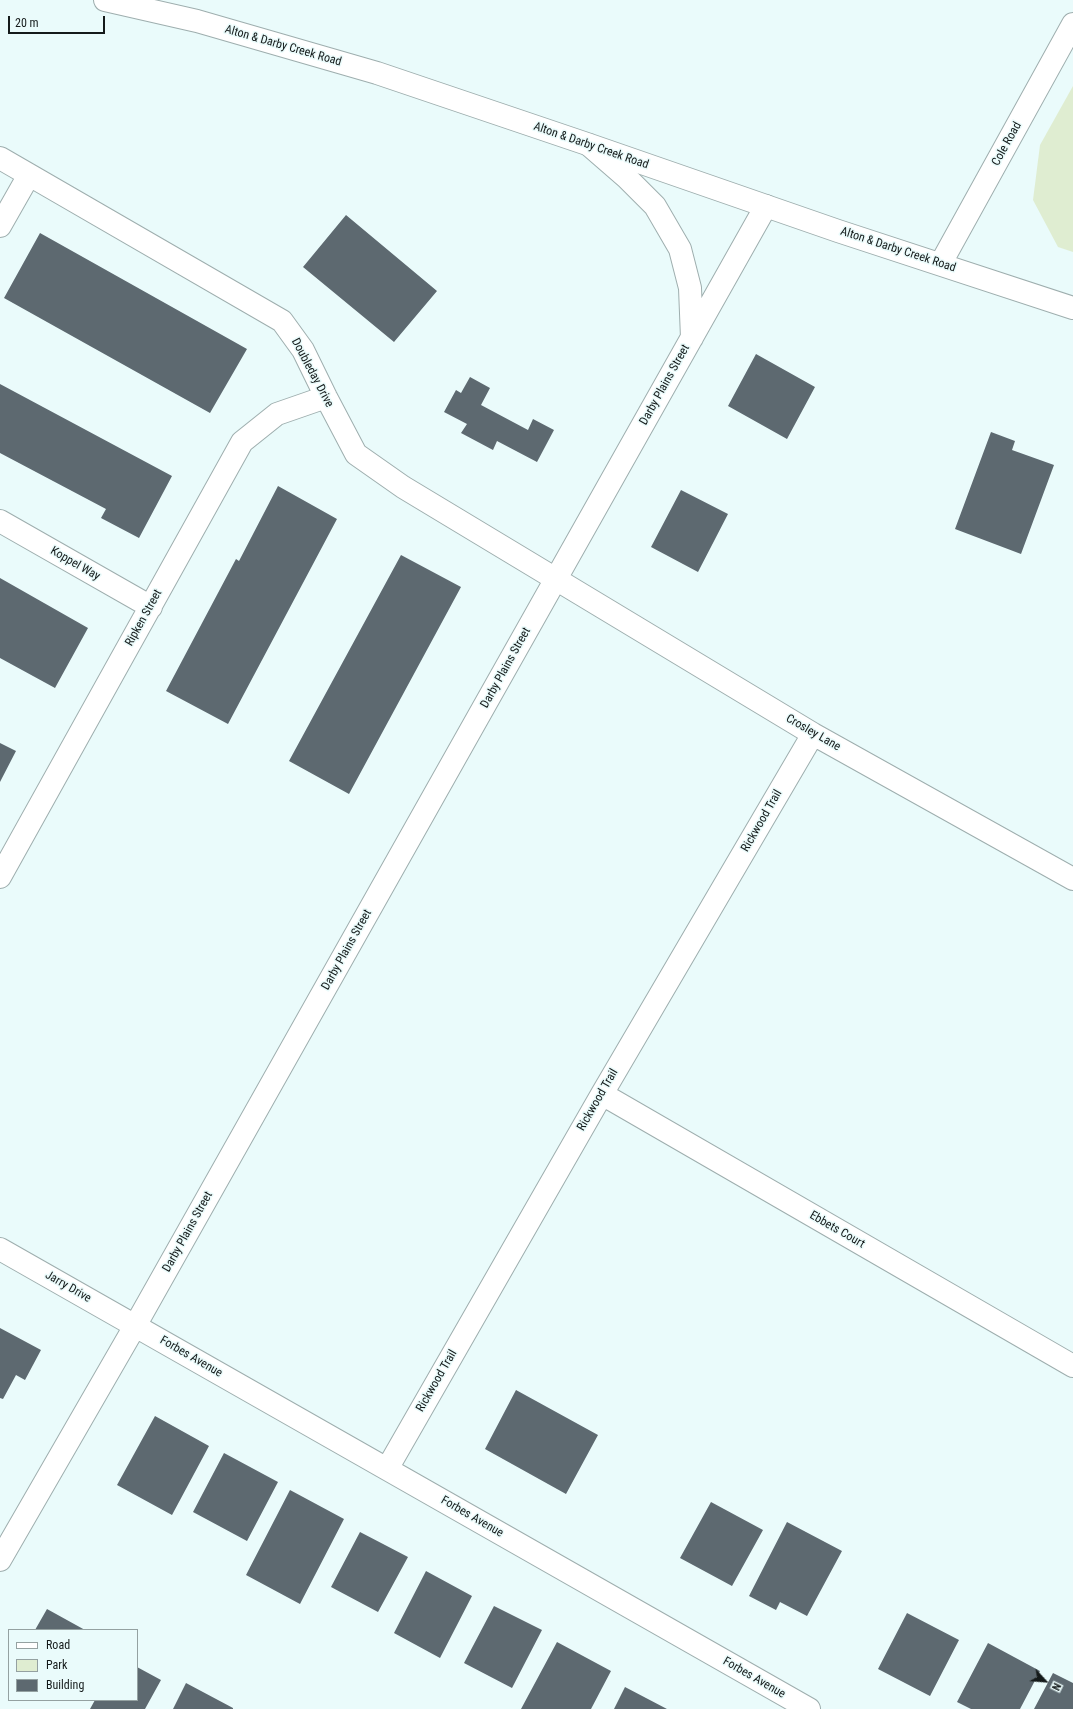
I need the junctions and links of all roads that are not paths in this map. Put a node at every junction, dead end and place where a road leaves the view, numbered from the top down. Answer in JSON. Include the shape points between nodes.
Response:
{"nodes":[{"id":1,"x":105,"y":0,"type":"edge"},
{"id":2,"x":1073,"y":24,"type":"edge"},
{"id":3,"x":587,"y":144,"type":"junction"},
{"id":4,"x":0,"y":158,"type":"edge"},
{"id":5,"x":29,"y":175,"type":"junction"},
{"id":6,"x":766,"y":206,"type":"junction"},
{"id":7,"x":0,"y":226,"type":"edge"},
{"id":8,"x":941,"y":263,"type":"junction"},
{"id":9,"x":1073,"y":308,"type":"edge"},
{"id":10,"x":692,"y":338,"type":"junction"},
{"id":11,"x":326,"y":397,"type":"junction"},
{"id":12,"x":0,"y":521,"type":"edge"},
{"id":13,"x":556,"y":579,"type":"junction"},
{"id":14,"x":150,"y":607,"type":"junction"},
{"id":15,"x":813,"y":734,"type":"junction"},
{"id":16,"x":0,"y":877,"type":"edge"},
{"id":17,"x":1073,"y":879,"type":"edge"},
{"id":18,"x":602,"y":1094,"type":"junction"},
{"id":19,"x":0,"y":1249,"type":"edge"},
{"id":20,"x":135,"y":1326,"type":"junction"},
{"id":21,"x":1073,"y":1366,"type":"edge"},
{"id":22,"x":387,"y":1469,"type":"junction"},
{"id":23,"x":0,"y":1560,"type":"edge"},
{"id":24,"x":809,"y":1709,"type":"edge"}],
"edges":[{"from":1,"to":3,"type":"street","name":"Alton & Darby Creek Road","via":[[197,21],[377,73]]},
{"from":2,"to":8,"type":"street","name":"Cole Road"},
{"from":3,"to":6,"type":"street","name":"Alton & Darby Creek Road"},
{"from":3,"to":10,"type":"street","name":"Darby Plains Street","via":[[656,206],[680,249],[690,288]]},
{"from":4,"to":5,"type":"street","name":"Doubleday Drive"},
{"from":5,"to":7,"type":"street"},
{"from":5,"to":11,"type":"street","name":"Doubleday Drive","via":[[282,321],[303,350]]},
{"from":6,"to":8,"type":"street","name":"Alton & Darby Creek Road"},
{"from":6,"to":10,"type":"street","name":"Darby Plains Street"},
{"from":8,"to":9,"type":"street","name":"Alton & Darby Creek Road"},
{"from":10,"to":13,"type":"street","name":"Darby Plains Street"},
{"from":11,"to":13,"type":"street","name":"Doubleday Drive","via":[[356,454],[403,487]]},
{"from":11,"to":14,"type":"street","name":"Ripken Street","via":[[278,414],[242,442]]},
{"from":12,"to":14,"type":"street","name":"Koppel Way"},
{"from":13,"to":15,"type":"street","name":"Crosley Lane"},
{"from":13,"to":20,"type":"street","name":"Darby Plains Street"},
{"from":14,"to":16,"type":"street","name":"Ripken Street"},
{"from":15,"to":17,"type":"street","name":"Crosley Lane"},
{"from":15,"to":18,"type":"street","name":"Rickwood Trail"},
{"from":18,"to":21,"type":"street","name":"Ebbets Court"},
{"from":18,"to":22,"type":"street","name":"Rickwood Trail"},
{"from":19,"to":20,"type":"street","name":"Jarry Drive"},
{"from":20,"to":22,"type":"street","name":"Forbes Avenue"},
{"from":20,"to":23,"type":"street","name":"Darby Plains Street"},
{"from":22,"to":24,"type":"street","name":"Forbes Avenue"}]}
